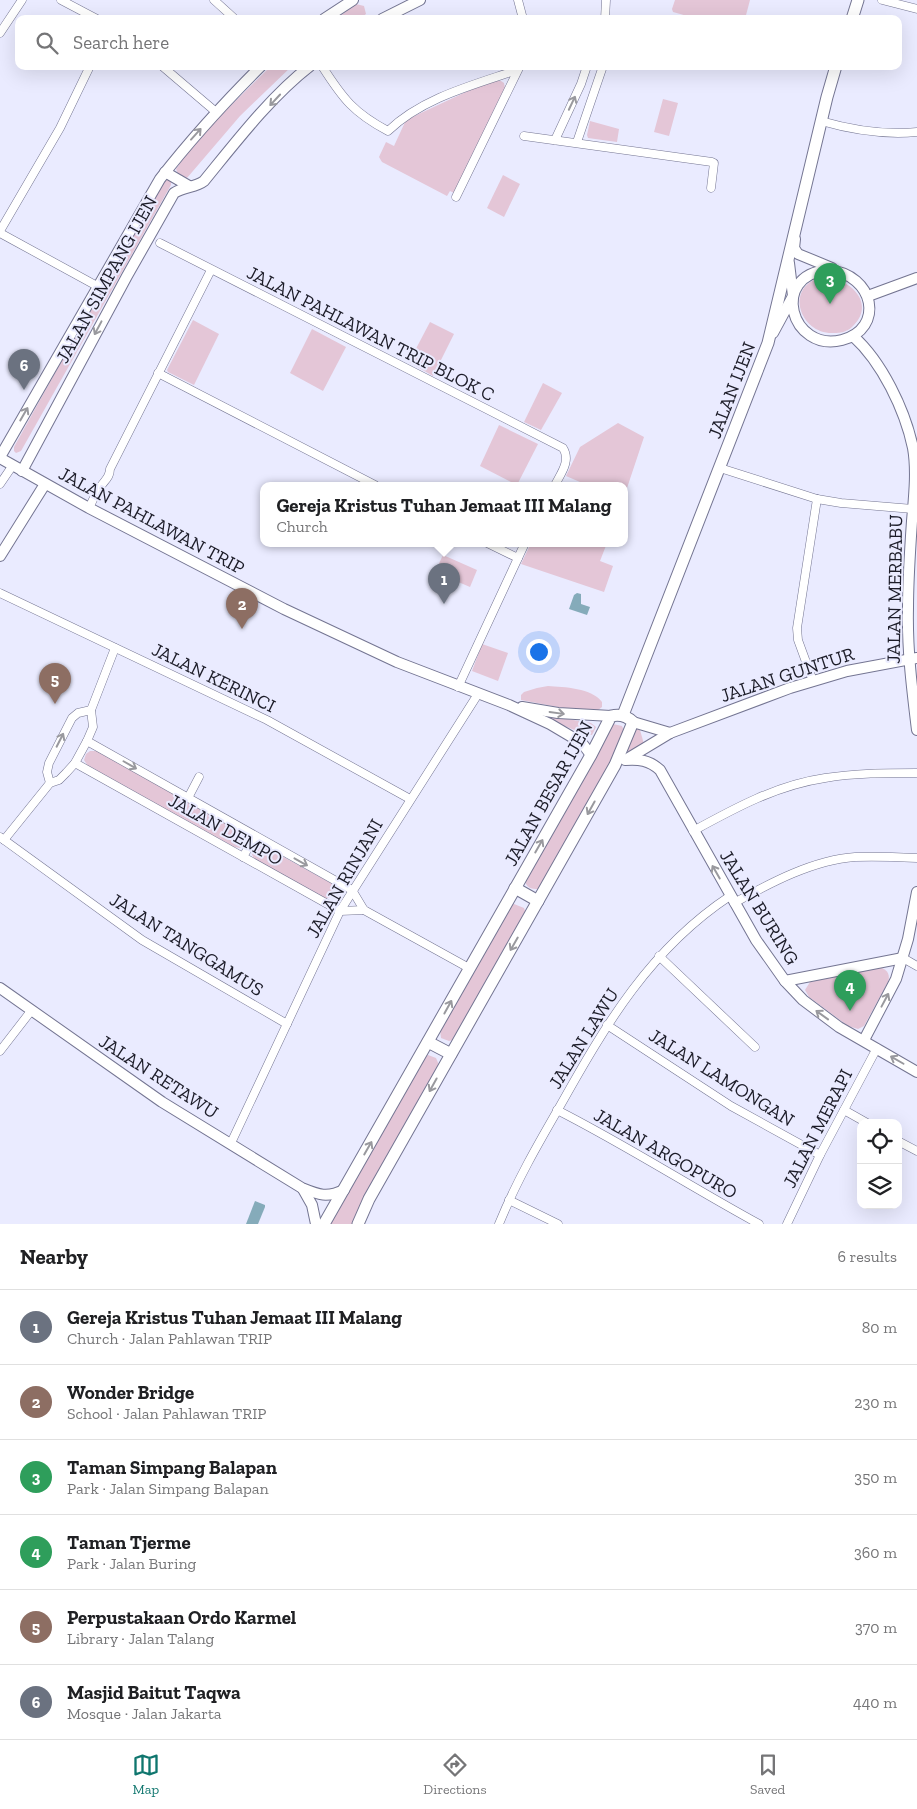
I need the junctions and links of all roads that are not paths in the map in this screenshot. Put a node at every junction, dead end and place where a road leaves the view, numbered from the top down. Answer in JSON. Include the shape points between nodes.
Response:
{"nodes":[{"id":1,"x":22,"y":0,"type":"edge"},
{"id":2,"x":61,"y":0,"type":"edge"},
{"id":3,"x":214,"y":0,"type":"edge"},
{"id":4,"x":353,"y":0,"type":"edge"},
{"id":5,"x":420,"y":0,"type":"edge"},
{"id":6,"x":518,"y":0,"type":"edge"},
{"id":7,"x":606,"y":0,"type":"edge"},
{"id":8,"x":858,"y":0,"type":"edge"},
{"id":9,"x":882,"y":0,"type":"edge"},
{"id":10,"x":917,"y":9,"type":"edge"},
{"id":11,"x":89,"y":15,"type":"edge"},
{"id":12,"x":231,"y":15,"type":"edge"},
{"id":13,"x":330,"y":15,"type":"edge"},
{"id":14,"x":390,"y":15,"type":"edge"},
{"id":15,"x":522,"y":15,"type":"edge"},
{"id":16,"x":605,"y":15,"type":"edge"},
{"id":17,"x":853,"y":15,"type":"edge"},
{"id":18,"x":0,"y":33,"type":"edge"},
{"id":19,"x":88,"y":70,"type":"edge"},
{"id":20,"x":167,"y":70,"type":"edge"},
{"id":21,"x":257,"y":70,"type":"edge"},
{"id":22,"x":305,"y":70,"type":"edge"},
{"id":23,"x":325,"y":70,"type":"edge"},
{"id":24,"x":513,"y":70,"type":"edge"},
{"id":25,"x":517,"y":70,"type":"edge"},
{"id":26,"x":586,"y":70,"type":"edge"},
{"id":27,"x":602,"y":70,"type":"edge"},
{"id":28,"x":835,"y":70,"type":"edge"},
{"id":29,"x":216,"y":112,"type":"junction"},
{"id":30,"x":821,"y":121,"type":"junction"},
{"id":31,"x":917,"y":132,"type":"edge"},
{"id":32,"x":524,"y":136,"type":"dead end"},
{"id":33,"x":555,"y":140,"type":"junction"},
{"id":34,"x":578,"y":142,"type":"junction"},
{"id":35,"x":165,"y":172,"type":"junction"},
{"id":36,"x":189,"y":186,"type":"junction"},
{"id":37,"x":711,"y":188,"type":"dead end"},
{"id":38,"x":456,"y":197,"type":"dead end"},
{"id":39,"x":797,"y":223,"type":"junction"},
{"id":40,"x":0,"y":232,"type":"edge"},
{"id":41,"x":160,"y":243,"type":"dead end"},
{"id":42,"x":788,"y":259,"type":"junction"},
{"id":43,"x":211,"y":270,"type":"junction"},
{"id":44,"x":839,"y":271,"type":"junction"},
{"id":45,"x":917,"y":278,"type":"edge"},
{"id":46,"x":97,"y":286,"type":"junction"},
{"id":47,"x":793,"y":296,"type":"junction"},
{"id":48,"x":868,"y":296,"type":"junction"},
{"id":49,"x":853,"y":336,"type":"junction"},
{"id":50,"x":768,"y":343,"type":"junction"},
{"id":51,"x":158,"y":373,"type":"junction"},
{"id":52,"x":915,"y":450,"type":"edge"},
{"id":53,"x":0,"y":457,"type":"edge"},
{"id":54,"x":17,"y":468,"type":"junction"},
{"id":55,"x":720,"y":468,"type":"junction"},
{"id":56,"x":369,"y":482,"type":"edge"},
{"id":57,"x":556,"y":482,"type":"edge"},
{"id":58,"x":0,"y":484,"type":"edge"},
{"id":59,"x":45,"y":484,"type":"junction"},
{"id":60,"x":818,"y":499,"type":"junction"},
{"id":61,"x":90,"y":508,"type":"junction"},
{"id":62,"x":913,"y":509,"type":"junction"},
{"id":63,"x":495,"y":547,"type":"edge"},
{"id":64,"x":524,"y":547,"type":"edge"},
{"id":65,"x":0,"y":556,"type":"edge"},
{"id":66,"x":518,"y":558,"type":"junction"},
{"id":67,"x":0,"y":593,"type":"edge"},
{"id":68,"x":115,"y":648,"type":"junction"},
{"id":69,"x":913,"y":658,"type":"edge"},
{"id":70,"x":813,"y":681,"type":"junction"},
{"id":71,"x":458,"y":686,"type":"junction"},
{"id":72,"x":478,"y":694,"type":"junction"},
{"id":73,"x":509,"y":705,"type":"junction"},
{"id":74,"x":91,"y":710,"type":"junction"},
{"id":75,"x":623,"y":715,"type":"junction"},
{"id":76,"x":611,"y":716,"type":"junction"},
{"id":77,"x":633,"y":722,"type":"junction"},
{"id":78,"x":917,"y":730,"type":"edge"},
{"id":79,"x":670,"y":733,"type":"junction"},
{"id":80,"x":87,"y":740,"type":"junction"},
{"id":81,"x":590,"y":755,"type":"junction"},
{"id":82,"x":625,"y":760,"type":"junction"},
{"id":83,"x":75,"y":763,"type":"junction"},
{"id":84,"x":614,"y":765,"type":"junction"},
{"id":85,"x":917,"y":773,"type":"edge"},
{"id":86,"x":199,"y":777,"type":"dead end"},
{"id":87,"x":50,"y":783,"type":"junction"},
{"id":88,"x":188,"y":798,"type":"junction"},
{"id":89,"x":410,"y":799,"type":"junction"},
{"id":90,"x":693,"y":830,"type":"junction"},
{"id":91,"x":255,"y":836,"type":"junction"},
{"id":92,"x":2,"y":839,"type":"edge"},
{"id":93,"x":243,"y":857,"type":"junction"},
{"id":94,"x":917,"y":858,"type":"edge"},
{"id":95,"x":515,"y":888,"type":"junction"},
{"id":96,"x":352,"y":890,"type":"junction"},
{"id":97,"x":917,"y":892,"type":"edge"},
{"id":98,"x":732,"y":900,"type":"junction"},
{"id":99,"x":538,"y":901,"type":"junction"},
{"id":100,"x":364,"y":910,"type":"junction"},
{"id":101,"x":340,"y":911,"type":"junction"},
{"id":102,"x":659,"y":956,"type":"junction"},
{"id":103,"x":903,"y":958,"type":"junction"},
{"id":104,"x":917,"y":966,"type":"edge"},
{"id":105,"x":469,"y":968,"type":"junction"},
{"id":106,"x":785,"y":981,"type":"junction"},
{"id":107,"x":0,"y":988,"type":"edge"},
{"id":108,"x":31,"y":1011,"type":"junction"},
{"id":109,"x":287,"y":1024,"type":"junction"},
{"id":110,"x":607,"y":1025,"type":"junction"},
{"id":111,"x":864,"y":1040,"type":"junction"},
{"id":112,"x":428,"y":1042,"type":"junction"},
{"id":113,"x":755,"y":1047,"type":"dead end"},
{"id":114,"x":877,"y":1048,"type":"junction"},
{"id":115,"x":0,"y":1051,"type":"edge"},
{"id":116,"x":451,"y":1054,"type":"junction"},
{"id":117,"x":917,"y":1072,"type":"edge"},
{"id":118,"x":557,"y":1110,"type":"junction"},
{"id":119,"x":844,"y":1110,"type":"junction"},
{"id":120,"x":860,"y":1119,"type":"edge"},
{"id":121,"x":231,"y":1143,"type":"junction"},
{"id":122,"x":902,"y":1143,"type":"edge"},
{"id":123,"x":917,"y":1151,"type":"edge"},
{"id":124,"x":820,"y":1155,"type":"junction"},
{"id":125,"x":302,"y":1188,"type":"junction"},
{"id":126,"x":344,"y":1190,"type":"junction"},
{"id":127,"x":509,"y":1200,"type":"junction"},
{"id":128,"x":316,"y":1224,"type":"edge"},
{"id":129,"x":324,"y":1224,"type":"edge"},
{"id":130,"x":358,"y":1224,"type":"edge"},
{"id":131,"x":499,"y":1224,"type":"edge"},
{"id":132,"x":558,"y":1224,"type":"edge"},
{"id":133,"x":759,"y":1224,"type":"edge"},
{"id":134,"x":787,"y":1224,"type":"edge"}],
"edges":[{"from":1,"to":18,"type":"street"},
{"from":2,"to":11,"type":"street"},
{"from":3,"to":12,"type":"street"},
{"from":4,"to":13,"type":"main road"},
{"from":5,"to":14,"type":"main road"},
{"from":6,"to":15,"type":"street"},
{"from":7,"to":16,"type":"street"},
{"from":8,"to":17,"type":"main road"},
{"from":9,"to":10,"type":"street"},
{"from":19,"to":40,"type":"street","via":[[60,128]]},
{"from":20,"to":29,"type":"street"},
{"from":21,"to":29,"type":"main road"},
{"from":22,"to":36,"type":"main road","name":"JALAN SIMPANG IJEN","one_way":true,"via":[[243,134],[204,181],[198,186]]},
{"from":23,"to":24,"type":"street","via":[[360,115],[388,131],[414,110]]},
{"from":25,"to":38,"type":"street"},
{"from":33,"to":26,"type":"street","one_way":true},
{"from":27,"to":34,"type":"street"},
{"from":28,"to":30,"type":"main road","name":"JALAN IJEN"},
{"from":35,"to":29,"type":"main road","one_way":true},
{"from":30,"to":31,"type":"street","via":[[862,130]]},
{"from":30,"to":39,"type":"main road","name":"JALAN IJEN"},
{"from":32,"to":33,"type":"street"},
{"from":33,"to":34,"type":"street"},
{"from":34,"to":37,"type":"street","via":[[712,162]]},
{"from":35,"to":36,"type":"main road"},
{"from":35,"to":46,"type":"main road"},
{"from":36,"to":54,"type":"main road","name":"JALAN SIMPANG IJEN","one_way":true,"via":[[180,188],[168,202]]},
{"from":39,"to":42,"type":"main road","name":"JALAN IJEN"},
{"from":39,"to":44,"type":"main road","via":[[794,248],[798,254]]},
{"from":40,"to":46,"type":"street"},
{"from":41,"to":43,"type":"street","name":"JALAN PAHLAWAN TRIP BLOK C"},
{"from":42,"to":47,"type":"main road"},
{"from":42,"to":50,"type":"main road","name":"JALAN IJEN"},
{"from":43,"to":51,"type":"street"},
{"from":43,"to":57,"type":"street","name":"JALAN PAHLAWAN TRIP BLOK C","via":[[560,446],[566,452],[567,461]]},
{"from":44,"to":47,"type":"main road","via":[[809,275],[801,281]]},
{"from":44,"to":48,"type":"main road","via":[[858,282]]},
{"from":45,"to":48,"type":"main road"},
{"from":53,"to":46,"type":"main road","one_way":true},
{"from":47,"to":49,"type":"main road","via":[[795,318],[807,332],[831,341]]},
{"from":47,"to":50,"type":"main road"},
{"from":48,"to":49,"type":"main road","via":[[868,319]]},
{"from":49,"to":52,"type":"main road","name":"JALAN MERBABU","via":[[882,371]]},
{"from":50,"to":55,"type":"main road","name":"JALAN IJEN"},
{"from":51,"to":56,"type":"street"},
{"from":51,"to":61,"type":"street","via":[[110,469],[101,479],[102,484]]},
{"from":52,"to":62,"type":"main road","name":"JALAN MERBABU"},
{"from":53,"to":54,"type":"main road","name":"JALAN PAHLAWAN TRIP"},
{"from":54,"to":58,"type":"street"},
{"from":54,"to":59,"type":"main road","name":"JALAN PAHLAWAN TRIP"},
{"from":55,"to":60,"type":"street"},
{"from":55,"to":75,"type":"main road","name":"JALAN IJEN"},
{"from":59,"to":61,"type":"main road","name":"JALAN PAHLAWAN TRIP"},
{"from":59,"to":65,"type":"main road"},
{"from":60,"to":62,"type":"street"},
{"from":60,"to":70,"type":"street","via":[[797,628],[798,640]]},
{"from":61,"to":71,"type":"main road","name":"JALAN PAHLAWAN TRIP","via":[[284,610]]},
{"from":62,"to":69,"type":"main road","name":"JALAN MERBABU","via":[[908,585]]},
{"from":63,"to":66,"type":"street"},
{"from":64,"to":66,"type":"street"},
{"from":66,"to":71,"type":"street"},
{"from":67,"to":68,"type":"street","name":"JALAN KERINCI"},
{"from":68,"to":74,"type":"street"},
{"from":68,"to":89,"type":"street","name":"JALAN KERINCI","via":[[267,720]]},
{"from":69,"to":70,"type":"main road","name":"JALAN GUNTUR"},
{"from":69,"to":78,"type":"main road","name":"JALAN MERBABU"},
{"from":70,"to":79,"type":"main road","name":"JALAN GUNTUR"},
{"from":71,"to":72,"type":"main road","name":"JALAN PAHLAWAN TRIP"},
{"from":72,"to":73,"type":"main road","name":"JALAN PAHLAWAN TRIP"},
{"from":72,"to":89,"type":"street","name":"JALAN RINJANI"},
{"from":73,"to":76,"type":"main road","name":"JALAN PAHLAWAN TRIP","one_way":true,"via":[[558,713]]},
{"from":73,"to":81,"type":"main road","name":"JALAN PAHLAWAN TRIP","via":[[570,735],[582,743]]},
{"from":74,"to":80,"type":"street","via":[[93,727]]},
{"from":87,"to":74,"type":"street","one_way":true,"via":[[49,763],[72,718]]},
{"from":75,"to":76,"type":"main road","name":"JALAN BESAR IJEN"},
{"from":75,"to":77,"type":"main road"},
{"from":76,"to":81,"type":"main road","name":"JALAN BESAR IJEN"},
{"from":77,"to":79,"type":"main road"},
{"from":77,"to":84,"type":"main road"},
{"from":79,"to":82,"type":"main road","name":"JALAN GUNTUR"},
{"from":80,"to":83,"type":"street"},
{"from":80,"to":88,"type":"street","name":"JALAN DEMPO","one_way":true},
{"from":95,"to":81,"type":"main road","name":"JALAN BESAR IJEN","one_way":true},
{"from":82,"to":84,"type":"main road","name":"JALAN GUNTUR"},
{"from":82,"to":90,"type":"main road","name":"JALAN BURING","via":[[647,761],[660,770]]},
{"from":83,"to":87,"type":"street","via":[[59,780]]},
{"from":83,"to":93,"type":"street","name":"JALAN DEMPO"},
{"from":84,"to":99,"type":"main road","one_way":true},
{"from":85,"to":90,"type":"street","via":[[843,776],[806,782],[760,797]]},
{"from":86,"to":88,"type":"street"},
{"from":87,"to":92,"type":"street"},
{"from":88,"to":91,"type":"street","name":"JALAN DEMPO"},
{"from":89,"to":96,"type":"street","name":"JALAN RINJANI"},
{"from":98,"to":90,"type":"main road","name":"JALAN BURING","one_way":true},
{"from":91,"to":93,"type":"street"},
{"from":91,"to":96,"type":"street","name":"JALAN DEMPO","one_way":true},
{"from":92,"to":109,"type":"street","name":"JALAN TANGGAMUS","via":[[142,940]]},
{"from":93,"to":101,"type":"street","name":"JALAN DEMPO"},
{"from":94,"to":98,"type":"street","name":"JALAN LAWU","via":[[854,857],[828,862]]},
{"from":95,"to":99,"type":"main road"},
{"from":95,"to":105,"type":"main road","name":"JALAN BESAR IJEN"},
{"from":96,"to":100,"type":"street","name":"JALAN DEMPO"},
{"from":96,"to":101,"type":"street","name":"JALAN RINJANI"},
{"from":97,"to":103,"type":"main road"},
{"from":98,"to":102,"type":"street","name":"JALAN LAWU","via":[[708,910]]},
{"from":98,"to":106,"type":"main road","name":"JALAN BURING"},
{"from":99,"to":116,"type":"main road","one_way":true},
{"from":100,"to":101,"type":"street"},
{"from":100,"to":105,"type":"street"},
{"from":101,"to":109,"type":"street","name":"JALAN RINJANI"},
{"from":102,"to":110,"type":"street","name":"JALAN LAWU"},
{"from":102,"to":113,"type":"street"},
{"from":103,"to":104,"type":"street"},
{"from":103,"to":106,"type":"main road"},
{"from":111,"to":103,"type":"main road","one_way":true,"via":[[893,986]]},
{"from":112,"to":105,"type":"main road","name":"JALAN BESAR IJEN","one_way":true},
{"from":111,"to":106,"type":"main road","name":"JALAN BURING","one_way":true,"via":[[839,1027],[803,1000]]},
{"from":107,"to":108,"type":"main road","name":"JALAN RETAWU"},
{"from":108,"to":115,"type":"street"},
{"from":108,"to":121,"type":"main road","name":"JALAN RETAWU","via":[[162,1102]]},
{"from":109,"to":121,"type":"street","name":"JALAN RINJANI"},
{"from":110,"to":118,"type":"street","name":"JALAN LAWU"},
{"from":110,"to":124,"type":"street","name":"JALAN LAMONGAN","via":[[731,1106]]},
{"from":111,"to":114,"type":"main road","name":"JALAN BURING"},
{"from":112,"to":116,"type":"main road"},
{"from":126,"to":112,"type":"main road","name":"JALAN BESAR IJEN","one_way":true},
{"from":117,"to":114,"type":"main road","name":"JALAN BURING","one_way":true},
{"from":114,"to":119,"type":"street","name":"JALAN MERAPI"},
{"from":116,"to":130,"type":"main road","one_way":true},
{"from":118,"to":127,"type":"street","name":"JALAN LAWU"},
{"from":118,"to":133,"type":"street","name":"JALAN ARGOPURO"},
{"from":119,"to":120,"type":"street"},
{"from":119,"to":124,"type":"street","name":"JALAN MERAPI"},
{"from":121,"to":125,"type":"main road","name":"JALAN RETAWU"},
{"from":122,"to":123,"type":"street"},
{"from":124,"to":134,"type":"street","name":"JALAN MERAPI"},
{"from":125,"to":126,"type":"main road","name":"JALAN RETAWU","via":[[325,1196]]},
{"from":125,"to":128,"type":"main road","via":[[312,1205]]},
{"from":126,"to":129,"type":"main road","name":"JALAN BESAR IJEN"},
{"from":127,"to":131,"type":"street","name":"JALAN LAWU"},
{"from":127,"to":132,"type":"street"}]}
